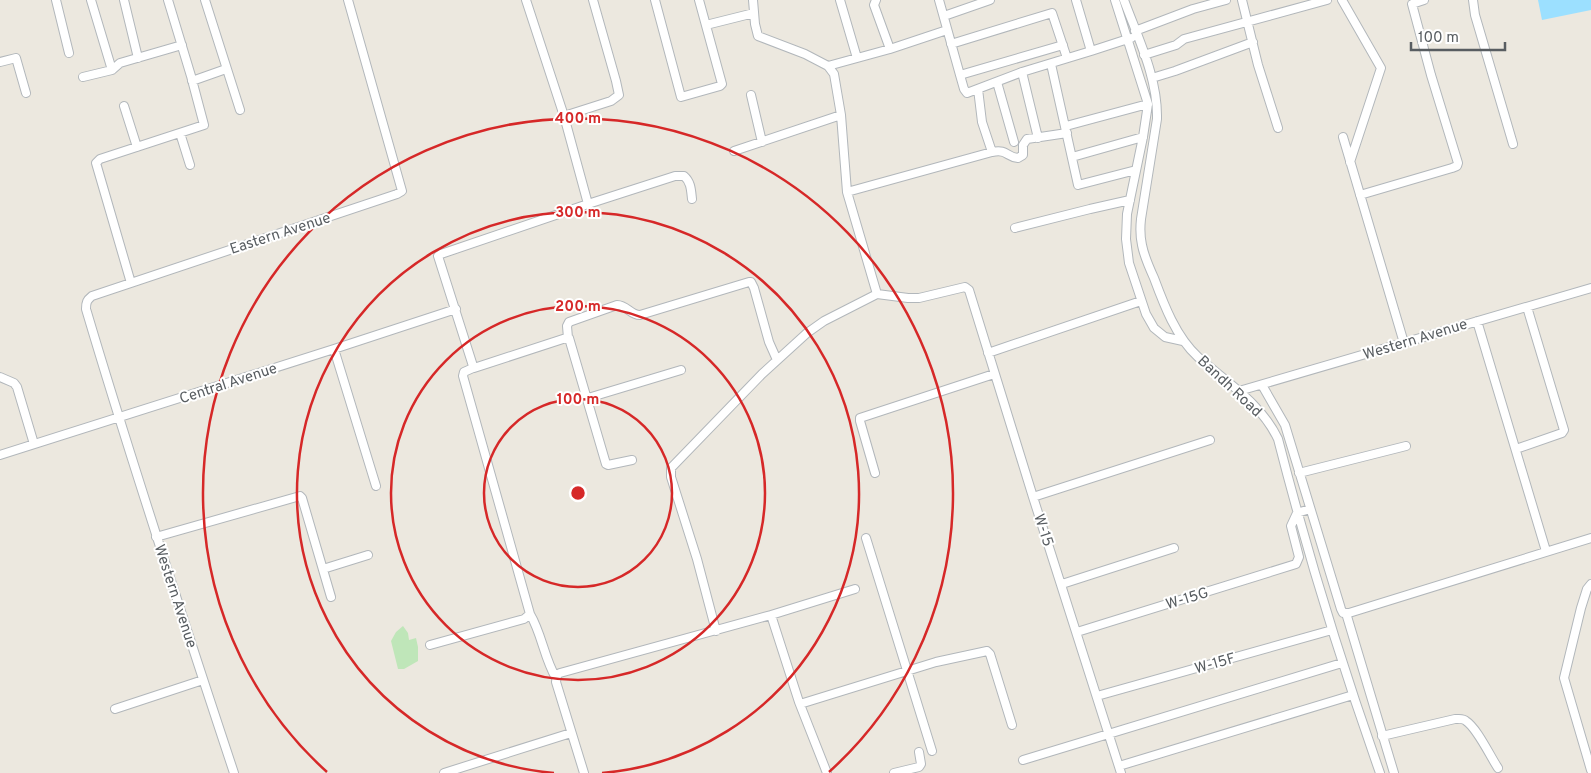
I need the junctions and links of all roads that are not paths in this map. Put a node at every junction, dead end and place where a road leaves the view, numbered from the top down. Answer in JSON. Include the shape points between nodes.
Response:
{"nodes":[{"id":1,"x":56,"y":0,"type":"edge"},
{"id":2,"x":91,"y":0,"type":"edge"},
{"id":3,"x":124,"y":0,"type":"edge"},
{"id":4,"x":168,"y":0,"type":"edge"},
{"id":5,"x":205,"y":0,"type":"edge"},
{"id":6,"x":348,"y":0,"type":"edge"},
{"id":7,"x":593,"y":0,"type":"edge"},
{"id":8,"x":655,"y":0,"type":"edge"},
{"id":9,"x":700,"y":0,"type":"edge"},
{"id":10,"x":753,"y":0,"type":"edge"},
{"id":11,"x":840,"y":0,"type":"edge"},
{"id":12,"x":876,"y":0,"type":"edge"},
{"id":13,"x":939,"y":0,"type":"edge"},
{"id":14,"x":990,"y":0,"type":"edge"},
{"id":15,"x":1076,"y":0,"type":"edge"},
{"id":16,"x":1115,"y":0,"type":"edge"},
{"id":17,"x":1125,"y":0,"type":"edge"},
{"id":18,"x":1226,"y":0,"type":"edge"},
{"id":19,"x":1242,"y":0,"type":"edge"},
{"id":20,"x":1327,"y":0,"type":"edge"},
{"id":21,"x":1342,"y":0,"type":"edge"},
{"id":22,"x":1424,"y":0,"type":"edge"},
{"id":23,"x":1473,"y":0,"type":"edge"},
{"id":24,"x":528,"y":1,"type":"edge"},
{"id":25,"x":754,"y":13,"type":"junction"},
{"id":26,"x":944,"y":16,"type":"junction"},
{"id":27,"x":1248,"y":22,"type":"junction"},
{"id":28,"x":706,"y":26,"type":"junction"},
{"id":29,"x":947,"y":30,"type":"junction"},
{"id":30,"x":1136,"y":33,"type":"junction"},
{"id":31,"x":1128,"y":39,"type":"junction"},
{"id":32,"x":1253,"y":42,"type":"junction"},
{"id":33,"x":951,"y":44,"type":"junction"},
{"id":34,"x":1063,"y":44,"type":"junction"},
{"id":35,"x":182,"y":45,"type":"junction"},
{"id":36,"x":890,"y":49,"type":"junction"},
{"id":37,"x":1091,"y":51,"type":"junction"},
{"id":38,"x":68,"y":53,"type":"dead end"},
{"id":39,"x":1144,"y":55,"type":"junction"},
{"id":40,"x":138,"y":58,"type":"junction"},
{"id":41,"x":857,"y":58,"type":"junction"},
{"id":42,"x":1067,"y":58,"type":"junction"},
{"id":43,"x":0,"y":62,"type":"edge"},
{"id":44,"x":1051,"y":64,"type":"junction"},
{"id":45,"x":828,"y":66,"type":"junction"},
{"id":46,"x":226,"y":69,"type":"junction"},
{"id":47,"x":112,"y":70,"type":"junction"},
{"id":48,"x":1022,"y":72,"type":"junction"},
{"id":49,"x":960,"y":76,"type":"junction"},
{"id":50,"x":83,"y":77,"type":"dead end"},
{"id":51,"x":1152,"y":78,"type":"junction"},
{"id":52,"x":192,"y":80,"type":"junction"},
{"id":53,"x":997,"y":82,"type":"junction"},
{"id":54,"x":978,"y":89,"type":"junction"},
{"id":55,"x":26,"y":92,"type":"dead end"},
{"id":56,"x":751,"y":95,"type":"dead end"},
{"id":57,"x":1148,"y":104,"type":"junction"},
{"id":58,"x":124,"y":106,"type":"dead end"},
{"id":59,"x":240,"y":110,"type":"dead end"},
{"id":60,"x":841,"y":115,"type":"junction"},
{"id":61,"x":564,"y":116,"type":"junction"},
{"id":62,"x":1278,"y":128,"type":"dead end"},
{"id":63,"x":1066,"y":129,"type":"junction"},
{"id":64,"x":180,"y":133,"type":"junction"},
{"id":65,"x":1143,"y":137,"type":"junction"},
{"id":66,"x":1344,"y":137,"type":"dead end"},
{"id":67,"x":1038,"y":138,"type":"junction"},
{"id":68,"x":762,"y":142,"type":"junction"},
{"id":69,"x":1014,"y":142,"type":"dead end"},
{"id":70,"x":1513,"y":144,"type":"dead end"},
{"id":71,"x":137,"y":147,"type":"junction"},
{"id":72,"x":734,"y":151,"type":"dead end"},
{"id":73,"x":992,"y":152,"type":"junction"},
{"id":74,"x":1072,"y":157,"type":"junction"},
{"id":75,"x":1350,"y":162,"type":"junction"},
{"id":76,"x":190,"y":165,"type":"dead end"},
{"id":77,"x":1136,"y":170,"type":"junction"},
{"id":78,"x":847,"y":192,"type":"junction"},
{"id":79,"x":1360,"y":195,"type":"junction"},
{"id":80,"x":692,"y":199,"type":"dead end"},
{"id":81,"x":1130,"y":200,"type":"junction"},
{"id":82,"x":588,"y":204,"type":"junction"},
{"id":83,"x":1015,"y":228,"type":"dead end"},
{"id":84,"x":132,"y":283,"type":"junction"},
{"id":85,"x":1591,"y":288,"type":"edge"},
{"id":86,"x":877,"y":294,"type":"junction"},
{"id":87,"x":1141,"y":301,"type":"junction"},
{"id":88,"x":1527,"y":307,"type":"junction"},
{"id":89,"x":456,"y":309,"type":"junction"},
{"id":90,"x":1477,"y":321,"type":"junction"},
{"id":91,"x":568,"y":338,"type":"junction"},
{"id":92,"x":1183,"y":341,"type":"junction"},
{"id":93,"x":1404,"y":343,"type":"junction"},
{"id":94,"x":334,"y":350,"type":"junction"},
{"id":95,"x":988,"y":353,"type":"junction"},
{"id":96,"x":777,"y":360,"type":"junction"},
{"id":97,"x":474,"y":368,"type":"junction"},
{"id":98,"x":681,"y":370,"type":"dead end"},
{"id":99,"x":994,"y":374,"type":"junction"},
{"id":100,"x":0,"y":377,"type":"edge"},
{"id":101,"x":1262,"y":385,"type":"junction"},
{"id":102,"x":1239,"y":391,"type":"junction"},
{"id":103,"x":588,"y":398,"type":"junction"},
{"id":104,"x":119,"y":418,"type":"junction"},
{"id":105,"x":1210,"y":440,"type":"dead end"},
{"id":106,"x":34,"y":444,"type":"junction"},
{"id":107,"x":1406,"y":446,"type":"dead end"},
{"id":108,"x":1516,"y":449,"type":"junction"},
{"id":109,"x":0,"y":454,"type":"edge"},
{"id":110,"x":632,"y":460,"type":"dead end"},
{"id":111,"x":875,"y":473,"type":"dead end"},
{"id":112,"x":1299,"y":473,"type":"junction"},
{"id":113,"x":376,"y":486,"type":"dead end"},
{"id":114,"x":1033,"y":497,"type":"junction"},
{"id":115,"x":1310,"y":509,"type":"junction"},
{"id":116,"x":1297,"y":513,"type":"junction"},
{"id":117,"x":156,"y":537,"type":"junction"},
{"id":118,"x":866,"y":538,"type":"dead end"},
{"id":119,"x":1591,"y":538,"type":"edge"},
{"id":120,"x":1174,"y":548,"type":"dead end"},
{"id":121,"x":1546,"y":551,"type":"junction"},
{"id":122,"x":368,"y":555,"type":"dead end"},
{"id":123,"x":323,"y":569,"type":"junction"},
{"id":124,"x":1062,"y":584,"type":"junction"},
{"id":125,"x":1591,"y":584,"type":"edge"},
{"id":126,"x":855,"y":589,"type":"dead end"},
{"id":127,"x":331,"y":597,"type":"dead end"},
{"id":128,"x":1346,"y":613,"type":"junction"},
{"id":129,"x":530,"y":614,"type":"junction"},
{"id":130,"x":771,"y":615,"type":"junction"},
{"id":131,"x":1332,"y":630,"type":"junction"},
{"id":132,"x":716,"y":631,"type":"junction"},
{"id":133,"x":1077,"y":632,"type":"junction"},
{"id":134,"x":430,"y":645,"type":"dead end"},
{"id":135,"x":1342,"y":663,"type":"junction"},
{"id":136,"x":907,"y":670,"type":"junction"},
{"id":137,"x":556,"y":678,"type":"junction"},
{"id":138,"x":203,"y":680,"type":"junction"},
{"id":139,"x":1353,"y":695,"type":"junction"},
{"id":140,"x":1097,"y":696,"type":"junction"},
{"id":141,"x":800,"y":704,"type":"junction"},
{"id":142,"x":115,"y":709,"type":"dead end"},
{"id":143,"x":1012,"y":725,"type":"dead end"},
{"id":144,"x":571,"y":733,"type":"junction"},
{"id":145,"x":1109,"y":733,"type":"junction"},
{"id":146,"x":1382,"y":736,"type":"junction"},
{"id":147,"x":932,"y":751,"type":"dead end"},
{"id":148,"x":919,"y":752,"type":"dead end"},
{"id":149,"x":1023,"y":760,"type":"dead end"},
{"id":150,"x":1498,"y":768,"type":"dead end"},
{"id":151,"x":1120,"y":770,"type":"edge"},
{"id":152,"x":1591,"y":770,"type":"edge"},
{"id":153,"x":234,"y":773,"type":"edge"},
{"id":154,"x":444,"y":773,"type":"edge"},
{"id":155,"x":584,"y":773,"type":"edge"},
{"id":156,"x":827,"y":773,"type":"edge"},
{"id":157,"x":894,"y":773,"type":"edge"},
{"id":158,"x":1380,"y":773,"type":"edge"},
{"id":159,"x":1394,"y":773,"type":"edge"}],
"edges":[{"from":1,"to":38,"type":"street"},
{"from":2,"to":47,"type":"street"},
{"from":3,"to":40,"type":"street"},
{"from":4,"to":35,"type":"street"},
{"from":5,"to":46,"type":"street"},
{"from":6,"to":84,"type":"street","name":"Eastern Avenue","via":[[402,191]]},
{"from":7,"to":61,"type":"street","via":[[619,95],[612,101]]},
{"from":8,"to":28,"type":"street","via":[[681,97],[722,84]]},
{"from":9,"to":28,"type":"street"},
{"from":10,"to":25,"type":"street"},
{"from":11,"to":41,"type":"street"},
{"from":12,"to":36,"type":"street","via":[[874,5]]},
{"from":13,"to":26,"type":"street"},
{"from":14,"to":26,"type":"street"},
{"from":15,"to":37,"type":"street"},
{"from":16,"to":31,"type":"street"},
{"from":17,"to":30,"type":"street","name":"Bandh Road"},
{"from":18,"to":30,"type":"street"},
{"from":19,"to":27,"type":"street"},
{"from":20,"to":27,"type":"street"},
{"from":21,"to":75,"type":"street","via":[[1381,68]]},
{"from":22,"to":79,"type":"street","via":[[1412,4],[1458,163],[1452,168]]},
{"from":23,"to":70,"type":"street"},
{"from":24,"to":61,"type":"street"},
{"from":25,"to":28,"type":"street"},
{"from":25,"to":45,"type":"street","via":[[758,36]]},
{"from":26,"to":29,"type":"street"},
{"from":27,"to":32,"type":"street"},
{"from":27,"to":39,"type":"street","via":[[1184,39],[1176,45]]},
{"from":29,"to":33,"type":"street"},
{"from":29,"to":36,"type":"street"},
{"from":30,"to":31,"type":"street"},
{"from":30,"to":39,"type":"street","name":"Bandh Road"},
{"from":31,"to":37,"type":"street"},
{"from":31,"to":57,"type":"street"},
{"from":32,"to":51,"type":"street"},
{"from":32,"to":62,"type":"street"},
{"from":33,"to":34,"type":"street","via":[[1051,13]]},
{"from":33,"to":49,"type":"street"},
{"from":34,"to":42,"type":"street"},
{"from":34,"to":49,"type":"street"},
{"from":35,"to":40,"type":"street"},
{"from":35,"to":52,"type":"street"},
{"from":36,"to":41,"type":"street"},
{"from":37,"to":42,"type":"street"},
{"from":39,"to":51,"type":"street","name":"Bandh Road"},
{"from":40,"to":47,"type":"street","via":[[120,63]]},
{"from":41,"to":45,"type":"street"},
{"from":42,"to":44,"type":"street"},
{"from":43,"to":55,"type":"street","via":[[16,58]]},
{"from":44,"to":48,"type":"street"},
{"from":44,"to":63,"type":"street"},
{"from":45,"to":60,"type":"street","via":[[834,74]]},
{"from":46,"to":52,"type":"street"},
{"from":46,"to":59,"type":"street"},
{"from":47,"to":50,"type":"street"},
{"from":48,"to":53,"type":"street"},
{"from":48,"to":67,"type":"street"},
{"from":49,"to":54,"type":"street","via":[[966,92]]},
{"from":51,"to":92,"type":"street","name":"Bandh Road","via":[[1157,119],[1141,219],[1141,243]]},
{"from":52,"to":64,"type":"street","via":[[204,125]]},
{"from":53,"to":54,"type":"street"},
{"from":53,"to":69,"type":"street"},
{"from":54,"to":73,"type":"street","via":[[982,122]]},
{"from":56,"to":68,"type":"street"},
{"from":57,"to":63,"type":"street"},
{"from":57,"to":65,"type":"street"},
{"from":58,"to":71,"type":"street"},
{"from":60,"to":68,"type":"street"},
{"from":60,"to":78,"type":"street"},
{"from":61,"to":82,"type":"street"},
{"from":63,"to":67,"type":"street"},
{"from":63,"to":74,"type":"street"},
{"from":64,"to":71,"type":"street"},
{"from":64,"to":76,"type":"street"},
{"from":65,"to":74,"type":"street"},
{"from":65,"to":77,"type":"street"},
{"from":66,"to":75,"type":"street"},
{"from":67,"to":73,"type":"street","via":[[1026,140],[1023,155],[1018,158],[1002,150]]},
{"from":68,"to":72,"type":"street"},
{"from":71,"to":84,"type":"street","via":[[96,163]]},
{"from":73,"to":78,"type":"street"},
{"from":74,"to":77,"type":"street","via":[[1079,186]]},
{"from":75,"to":79,"type":"street"},
{"from":77,"to":81,"type":"street"},
{"from":78,"to":86,"type":"street"},
{"from":79,"to":93,"type":"street"},
{"from":80,"to":82,"type":"street","via":[[690,183],[680,176]]},
{"from":81,"to":83,"type":"street"},
{"from":81,"to":87,"type":"street","via":[[1128,254]]},
{"from":82,"to":89,"type":"street","via":[[439,255]]},
{"from":84,"to":104,"type":"street","name":"Eastern Avenue","via":[[92,296],[86,303]]},
{"from":85,"to":88,"type":"street","name":"Western Avenue"},
{"from":86,"to":95,"type":"street","name":"W-15","via":[[919,298],[967,287]]},
{"from":86,"to":96,"type":"street","via":[[815,327]]},
{"from":87,"to":92,"type":"street","via":[[1158,333]]},
{"from":87,"to":95,"type":"street"},
{"from":88,"to":90,"type":"street","name":"Western Avenue"},
{"from":88,"to":108,"type":"street","via":[[1564,430]]},
{"from":89,"to":94,"type":"street","name":"Central Avenue"},
{"from":89,"to":97,"type":"street"},
{"from":90,"to":93,"type":"street","name":"Western Avenue"},
{"from":90,"to":108,"type":"street"},
{"from":91,"to":96,"type":"street","via":[[569,322],[617,305],[640,315],[751,282]]},
{"from":91,"to":97,"type":"street"},
{"from":91,"to":103,"type":"street"},
{"from":92,"to":102,"type":"street","name":"Bandh Road"},
{"from":93,"to":101,"type":"street","name":"Western Avenue"},
{"from":94,"to":104,"type":"street","name":"Central Avenue"},
{"from":94,"to":113,"type":"street"},
{"from":95,"to":99,"type":"street","name":"W-15"},
{"from":96,"to":132,"type":"street","via":[[671,468]]},
{"from":97,"to":129,"type":"street","via":[[464,372],[464,376]]},
{"from":98,"to":103,"type":"street"},
{"from":99,"to":111,"type":"street","via":[[860,418]]},
{"from":99,"to":114,"type":"street","name":"W-15"},
{"from":100,"to":106,"type":"street","via":[[17,386]]},
{"from":101,"to":102,"type":"street","name":"Western Avenue"},
{"from":101,"to":112,"type":"street","via":[[1285,425]]},
{"from":102,"to":116,"type":"street","name":"Bandh Road","via":[[1262,414],[1278,439]]},
{"from":103,"to":110,"type":"street","via":[[606,464]]},
{"from":104,"to":106,"type":"street","name":"Central Avenue"},
{"from":104,"to":117,"type":"street","name":"Western Avenue"},
{"from":105,"to":114,"type":"street"},
{"from":106,"to":109,"type":"street","name":"Central Avenue"},
{"from":107,"to":112,"type":"street"},
{"from":108,"to":121,"type":"street"},
{"from":112,"to":115,"type":"street"},
{"from":114,"to":124,"type":"street","name":"W-15"},
{"from":115,"to":116,"type":"street"},
{"from":115,"to":128,"type":"street","via":[[1341,610]]},
{"from":116,"to":131,"type":"street","name":"Bandh Road"},
{"from":116,"to":133,"type":"street","name":"W-15G","via":[[1291,526],[1299,557],[1296,564]]},
{"from":117,"to":123,"type":"street","via":[[300,496]]},
{"from":117,"to":138,"type":"street","name":"Western Avenue"},
{"from":118,"to":136,"type":"street"},
{"from":119,"to":121,"type":"street"},
{"from":120,"to":124,"type":"street"},
{"from":121,"to":128,"type":"street"},
{"from":122,"to":123,"type":"street"},
{"from":123,"to":127,"type":"street"},
{"from":124,"to":133,"type":"street","name":"W-15"},
{"from":125,"to":152,"type":"street","via":[[1581,608],[1564,678]]},
{"from":126,"to":130,"type":"street"},
{"from":128,"to":146,"type":"street"},
{"from":129,"to":134,"type":"street","via":[[524,620]]},
{"from":129,"to":137,"type":"street","via":[[538,626]]},
{"from":130,"to":132,"type":"street"},
{"from":130,"to":141,"type":"street"},
{"from":131,"to":135,"type":"street","name":"Bandh Road"},
{"from":131,"to":140,"type":"street","name":"W-15F"},
{"from":132,"to":137,"type":"street","via":[[560,673]]},
{"from":133,"to":140,"type":"street","name":"W-15"},
{"from":135,"to":139,"type":"street","name":"Bandh Road"},
{"from":135,"to":145,"type":"street"},
{"from":136,"to":141,"type":"street"},
{"from":136,"to":143,"type":"street","via":[[987,651]]},
{"from":136,"to":147,"type":"street"},
{"from":137,"to":144,"type":"street"},
{"from":138,"to":142,"type":"street"},
{"from":138,"to":153,"type":"street","name":"Western Avenue"},
{"from":139,"to":151,"type":"street"},
{"from":139,"to":158,"type":"street","name":"Bandh Road"},
{"from":140,"to":145,"type":"street","name":"W-15"},
{"from":141,"to":156,"type":"street"},
{"from":144,"to":154,"type":"street"},
{"from":144,"to":155,"type":"street"},
{"from":145,"to":149,"type":"street"},
{"from":145,"to":151,"type":"street","name":"W-15"},
{"from":146,"to":150,"type":"street","via":[[1462,719],[1473,728]]},
{"from":146,"to":159,"type":"street"},
{"from":148,"to":157,"type":"street","via":[[919,767]]}]}
